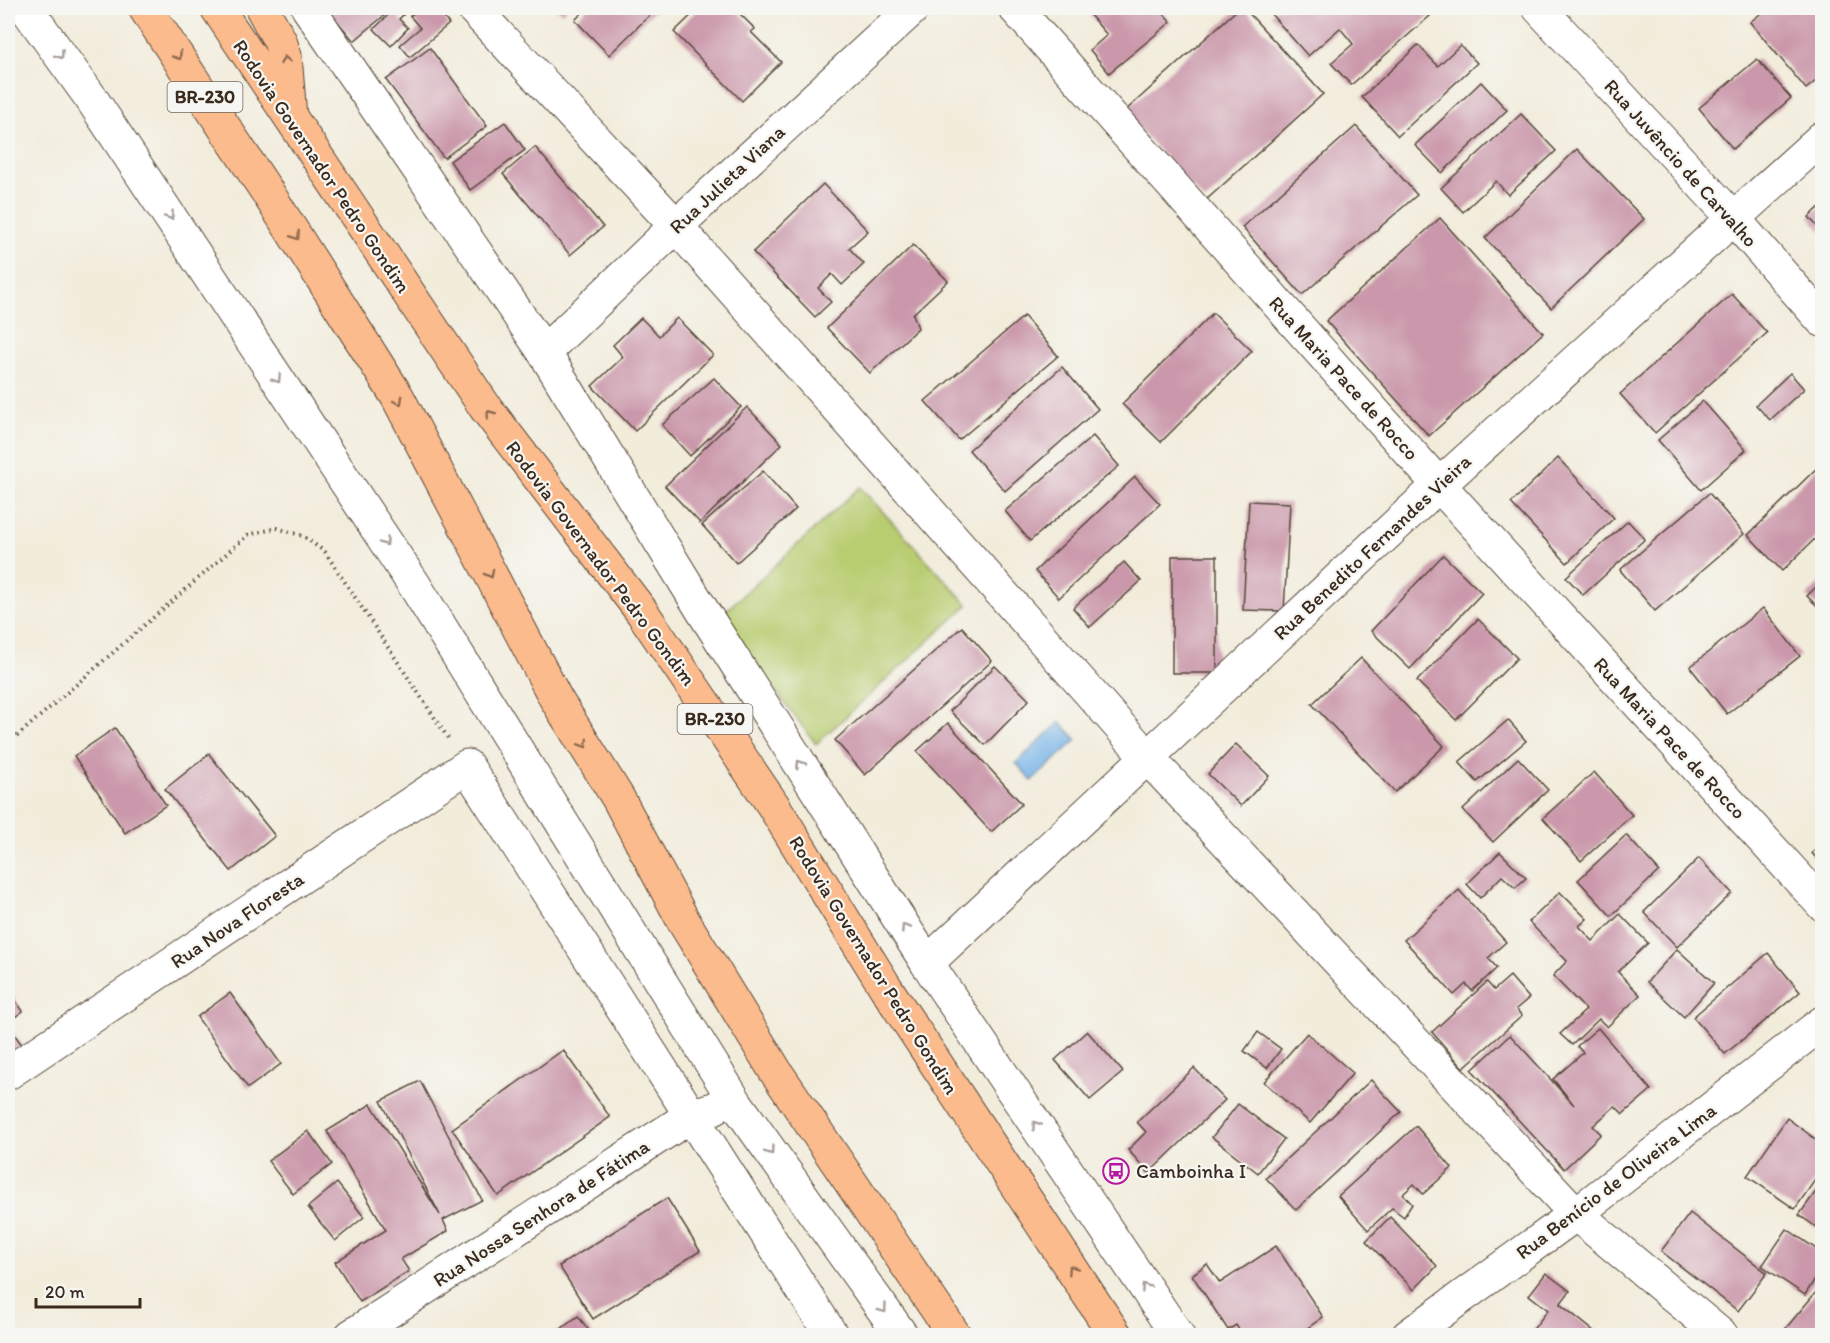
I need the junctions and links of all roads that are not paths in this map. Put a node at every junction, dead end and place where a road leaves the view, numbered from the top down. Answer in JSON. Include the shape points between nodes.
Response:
{"nodes":[{"id":1,"x":26,"y":8,"type":"edge"},
{"id":2,"x":145,"y":8,"type":"edge"},
{"id":3,"x":217,"y":8,"type":"edge"},
{"id":4,"x":262,"y":8,"type":"edge"},
{"id":5,"x":308,"y":8,"type":"edge"},
{"id":6,"x":473,"y":8,"type":"edge"},
{"id":7,"x":913,"y":8,"type":"edge"},
{"id":8,"x":1015,"y":8,"type":"edge"},
{"id":9,"x":1539,"y":8,"type":"edge"},
{"id":10,"x":290,"y":118,"type":"junction"},
{"id":11,"x":1822,"y":138,"type":"edge"},
{"id":12,"x":1733,"y":218,"type":"junction"},
{"id":13,"x":676,"y":226,"type":"junction"},
{"id":14,"x":1822,"y":320,"type":"edge"},
{"id":15,"x":544,"y":352,"type":"junction"},
{"id":16,"x":1439,"y":485,"type":"junction"},
{"id":17,"x":1147,"y":757,"type":"junction"},
{"id":18,"x":1822,"y":903,"type":"edge"},
{"id":19,"x":927,"y":963,"type":"junction"},
{"id":20,"x":1822,"y":1023,"type":"edge"},
{"id":21,"x":8,"y":1073,"type":"edge"},
{"id":22,"x":736,"y":1103,"type":"junction"},
{"id":23,"x":692,"y":1115,"type":"junction"},
{"id":24,"x":1576,"y":1214,"type":"junction"},
{"id":25,"x":368,"y":1331,"type":"edge"},
{"id":26,"x":832,"y":1335,"type":"edge"},
{"id":27,"x":902,"y":1335,"type":"edge"},
{"id":28,"x":955,"y":1335,"type":"edge"},
{"id":29,"x":1116,"y":1335,"type":"edge"},
{"id":30,"x":1178,"y":1335,"type":"edge"},
{"id":31,"x":1408,"y":1335,"type":"edge"},
{"id":32,"x":1722,"y":1335,"type":"edge"}],
"edges":[{"from":1,"to":22,"type":"street","one_way":true,"via":[[98,108],[415,586]]},
{"from":2,"to":28,"type":"highway","number":"BR-230","one_way":true,"via":[[397,396],[556,699],[618,798],[684,922],[776,1072]]},
{"from":3,"to":10,"type":"highway","name":"Rodovia Governador Pedro Gondim","number":"BR-230"},
{"from":10,"to":4,"type":"highway","one_way":true,"via":[[285,56]]},
{"from":5,"to":15,"type":"street"},
{"from":6,"to":13,"type":"street"},
{"from":7,"to":13,"type":"street","name":"Rua Julieta Viana"},
{"from":8,"to":16,"type":"street","name":"Rua Maria Pace de Rocco"},
{"from":9,"to":12,"type":"street","name":"Rua Juvêncio de Carvalho"},
{"from":29,"to":10,"type":"highway","name":"Rodovia Governador Pedro Gondim","number":"BR-230","one_way":true,"via":[[886,988],[767,795],[642,612],[485,408]]},
{"from":11,"to":12,"type":"street","name":"Rua Benedito Fernandes Vieira"},
{"from":12,"to":14,"type":"street","name":"Rua Juvêncio de Carvalho"},
{"from":12,"to":16,"type":"street","name":"Rua Benedito Fernandes Vieira"},
{"from":13,"to":15,"type":"street","name":"Rua Julieta Viana"},
{"from":13,"to":17,"type":"street"},
{"from":19,"to":15,"type":"street","one_way":true,"via":[[710,623]]},
{"from":16,"to":17,"type":"street","name":"Rua Benedito Fernandes Vieira"},
{"from":16,"to":18,"type":"street","name":"Rua Maria Pace de Rocco"},
{"from":17,"to":19,"type":"street","name":"Rua Benedito Fernandes Vieira"},
{"from":17,"to":24,"type":"street"},
{"from":30,"to":19,"type":"street","one_way":true},
{"from":20,"to":24,"type":"street","name":"Rua Benício de Oliveira Lima"},
{"from":21,"to":23,"type":"street","name":"Rua Nova Floresta","via":[[467,766]]},
{"from":22,"to":23,"type":"street","name":"Rua Nossa Senhora de Fátima"},
{"from":22,"to":27,"type":"street","one_way":true},
{"from":23,"to":25,"type":"street","name":"Rua Nossa Senhora de Fátima"},
{"from":23,"to":26,"type":"street"},
{"from":24,"to":31,"type":"street","name":"Rua Benício de Oliveira Lima"},
{"from":24,"to":32,"type":"street"}]}
